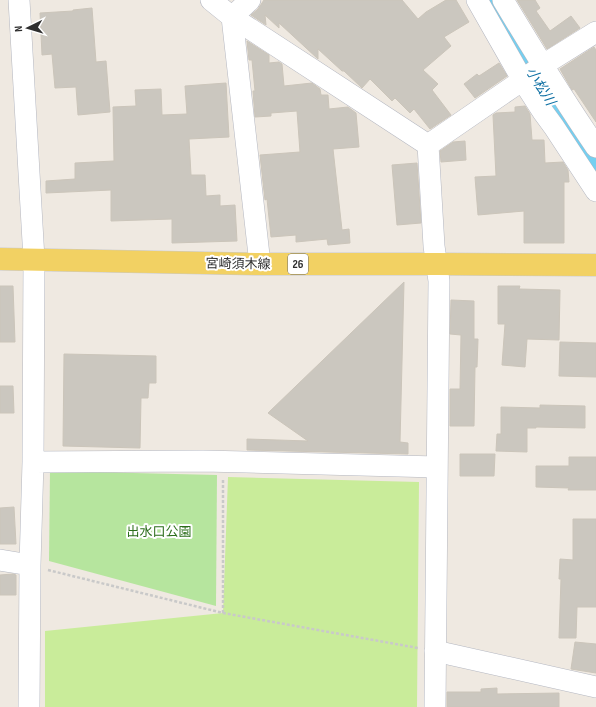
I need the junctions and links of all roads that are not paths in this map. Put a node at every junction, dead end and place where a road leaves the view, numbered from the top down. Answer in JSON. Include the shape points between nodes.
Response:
{"nodes":[{"id":1,"x":19,"y":0,"type":"edge"},
{"id":2,"x":211,"y":0,"type":"edge"},
{"id":3,"x":250,"y":0,"type":"edge"},
{"id":4,"x":477,"y":0,"type":"edge"},
{"id":5,"x":503,"y":0,"type":"edge"},
{"id":6,"x":232,"y":17,"type":"junction"},
{"id":7,"x":596,"y":32,"type":"edge"},
{"id":8,"x":543,"y":66,"type":"junction"},
{"id":9,"x":523,"y":81,"type":"junction"},
{"id":10,"x":428,"y":145,"type":"junction"},
{"id":11,"x":596,"y":147,"type":"edge"},
{"id":12,"x":596,"y":191,"type":"edge"},
{"id":13,"x":0,"y":259,"type":"edge"},
{"id":14,"x":34,"y":259,"type":"junction"},
{"id":15,"x":260,"y":264,"type":"junction"},
{"id":16,"x":436,"y":264,"type":"junction"},
{"id":17,"x":596,"y":265,"type":"edge"},
{"id":18,"x":33,"y":462,"type":"junction"},
{"id":19,"x":437,"y":467,"type":"junction"},
{"id":20,"x":0,"y":560,"type":"edge"},
{"id":21,"x":30,"y":565,"type":"junction"},
{"id":22,"x":435,"y":651,"type":"junction"},
{"id":23,"x":596,"y":687,"type":"edge"},
{"id":24,"x":29,"y":707,"type":"edge"},
{"id":25,"x":435,"y":707,"type":"edge"}],
"edges":[{"from":1,"to":14,"type":"street"},
{"from":2,"to":6,"type":"street"},
{"from":3,"to":6,"type":"street"},
{"from":4,"to":9,"type":"street"},
{"from":5,"to":8,"type":"street"},
{"from":6,"to":10,"type":"street"},
{"from":6,"to":15,"type":"street"},
{"from":7,"to":8,"type":"street"},
{"from":8,"to":9,"type":"street"},
{"from":8,"to":11,"type":"street"},
{"from":9,"to":10,"type":"street"},
{"from":9,"to":12,"type":"street"},
{"from":10,"to":16,"type":"street"},
{"from":13,"to":14,"type":"main road","name":"宮崎須木線","number":"26"},
{"from":14,"to":15,"type":"main road","name":"宮崎須木線","number":"26"},
{"from":14,"to":18,"type":"street"},
{"from":15,"to":16,"type":"main road","name":"宮崎須木線","number":"26"},
{"from":16,"to":17,"type":"main road","name":"宮崎須木線","number":"26"},
{"from":16,"to":19,"type":"street","via":[[439,281]]},
{"from":18,"to":19,"type":"street","via":[[223,461]]},
{"from":18,"to":21,"type":"street"},
{"from":19,"to":22,"type":"street"},
{"from":20,"to":21,"type":"street"},
{"from":21,"to":24,"type":"street"},
{"from":22,"to":23,"type":"street"},
{"from":22,"to":25,"type":"street"}]}
